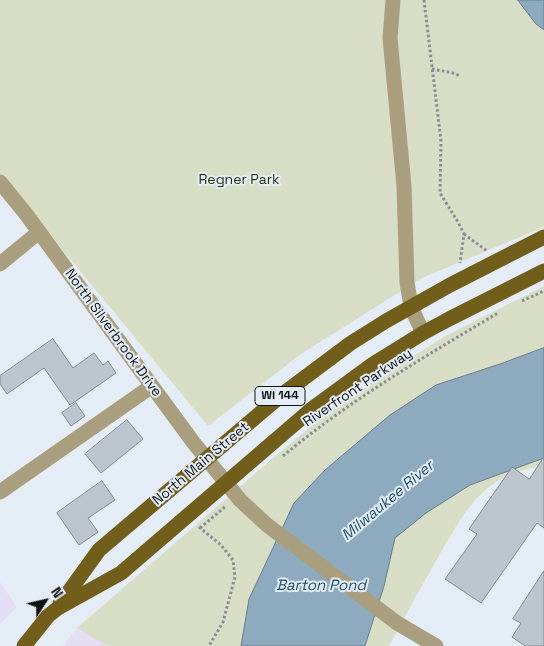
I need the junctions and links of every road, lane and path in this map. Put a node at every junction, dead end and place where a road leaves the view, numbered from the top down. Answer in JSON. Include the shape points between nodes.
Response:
{"nodes":[{"id":1,"x":393,"y":0,"type":"edge"},
{"id":2,"x":424,"y":0,"type":"edge"},
{"id":3,"x":432,"y":69,"type":"junction"},
{"id":4,"x":460,"y":76,"type":"dead end"},
{"id":5,"x":0,"y":182,"type":"edge"},
{"id":6,"x":39,"y":232,"type":"junction"},
{"id":7,"x":464,"y":234,"type":"junction"},
{"id":8,"x":544,"y":237,"type":"edge"},
{"id":9,"x":499,"y":260,"type":"junction"},
{"id":10,"x":0,"y":264,"type":"edge"},
{"id":11,"x":544,"y":272,"type":"edge"},
{"id":12,"x":458,"y":282,"type":"junction"},
{"id":13,"x":544,"y":291,"type":"edge"},
{"id":14,"x":519,"y":302,"type":"dead end"},
{"id":15,"x":411,"y":307,"type":"junction"},
{"id":16,"x":503,"y":310,"type":"dead end"},
{"id":17,"x":424,"y":333,"type":"junction"},
{"id":18,"x":152,"y":386,"type":"junction"},
{"id":19,"x":207,"y":459,"type":"junction"},
{"id":20,"x":278,"y":461,"type":"dead end"},
{"id":21,"x":225,"y":483,"type":"junction"},
{"id":22,"x":0,"y":492,"type":"edge"},
{"id":23,"x":236,"y":496,"type":"junction"},
{"id":24,"x":185,"y":519,"type":"junction"},
{"id":25,"x":200,"y":528,"type":"junction"},
{"id":26,"x":58,"y":608,"type":"junction"},
{"id":27,"x":24,"y":646,"type":"edge"},
{"id":28,"x":209,"y":646,"type":"edge"},
{"id":29,"x":436,"y":646,"type":"edge"}],
"edges":[{"from":1,"to":15,"type":"street","via":[[390,38]]},
{"from":2,"to":3,"type":"path"},
{"from":3,"to":4,"type":"path"},
{"from":3,"to":7,"type":"path","via":[[441,142],[440,193]]},
{"from":5,"to":6,"type":"street","name":"North Silverbrook Drive"},
{"from":6,"to":10,"type":"street"},
{"from":6,"to":18,"type":"street","name":"North Silverbrook Drive"},
{"from":7,"to":9,"type":"path"},
{"from":7,"to":12,"type":"path"},
{"from":8,"to":9,"type":"main road","name":"North Main Street","number":"WI 144"},
{"from":9,"to":12,"type":"main road","name":"North Main Street","number":"WI 144"},
{"from":11,"to":17,"type":"main road","name":"North Main Street","number":"WI 144"},
{"from":12,"to":15,"type":"main road","name":"North Main Street","number":"WI 144"},
{"from":13,"to":14,"type":"path"},
{"from":15,"to":17,"type":"street"},
{"from":15,"to":19,"type":"main road","name":"North Main Street","number":"WI 144","via":[[351,343],[291,388]]},
{"from":16,"to":20,"type":"path","name":"Riverfront Parkway","via":[[359,398]]},
{"from":17,"to":21,"type":"main road","name":"North Main Street","number":"WI 144","via":[[372,364]]},
{"from":18,"to":19,"type":"street","name":"North Silverbrook Drive"},
{"from":18,"to":22,"type":"street"},
{"from":19,"to":21,"type":"street","name":"North Silverbrook Drive"},
{"from":19,"to":26,"type":"main road","name":"North Main Street","number":"WI 144","via":[[99,550]]},
{"from":21,"to":23,"type":"street","name":"North Silverbrook Drive"},
{"from":21,"to":24,"type":"main road","name":"North Main Street","number":"WI 144"},
{"from":23,"to":25,"type":"path"},
{"from":23,"to":29,"type":"street","name":"North Silverbrook Drive","via":[[267,525],[396,623]]},
{"from":24,"to":25,"type":"path"},
{"from":24,"to":26,"type":"main road","name":"North Main Street","number":"WI 144","via":[[121,573]]},
{"from":25,"to":28,"type":"path","via":[[222,545],[233,560],[235,577],[223,622]]},
{"from":26,"to":27,"type":"main road","name":"North Main Street","number":"WI 144"}]}
